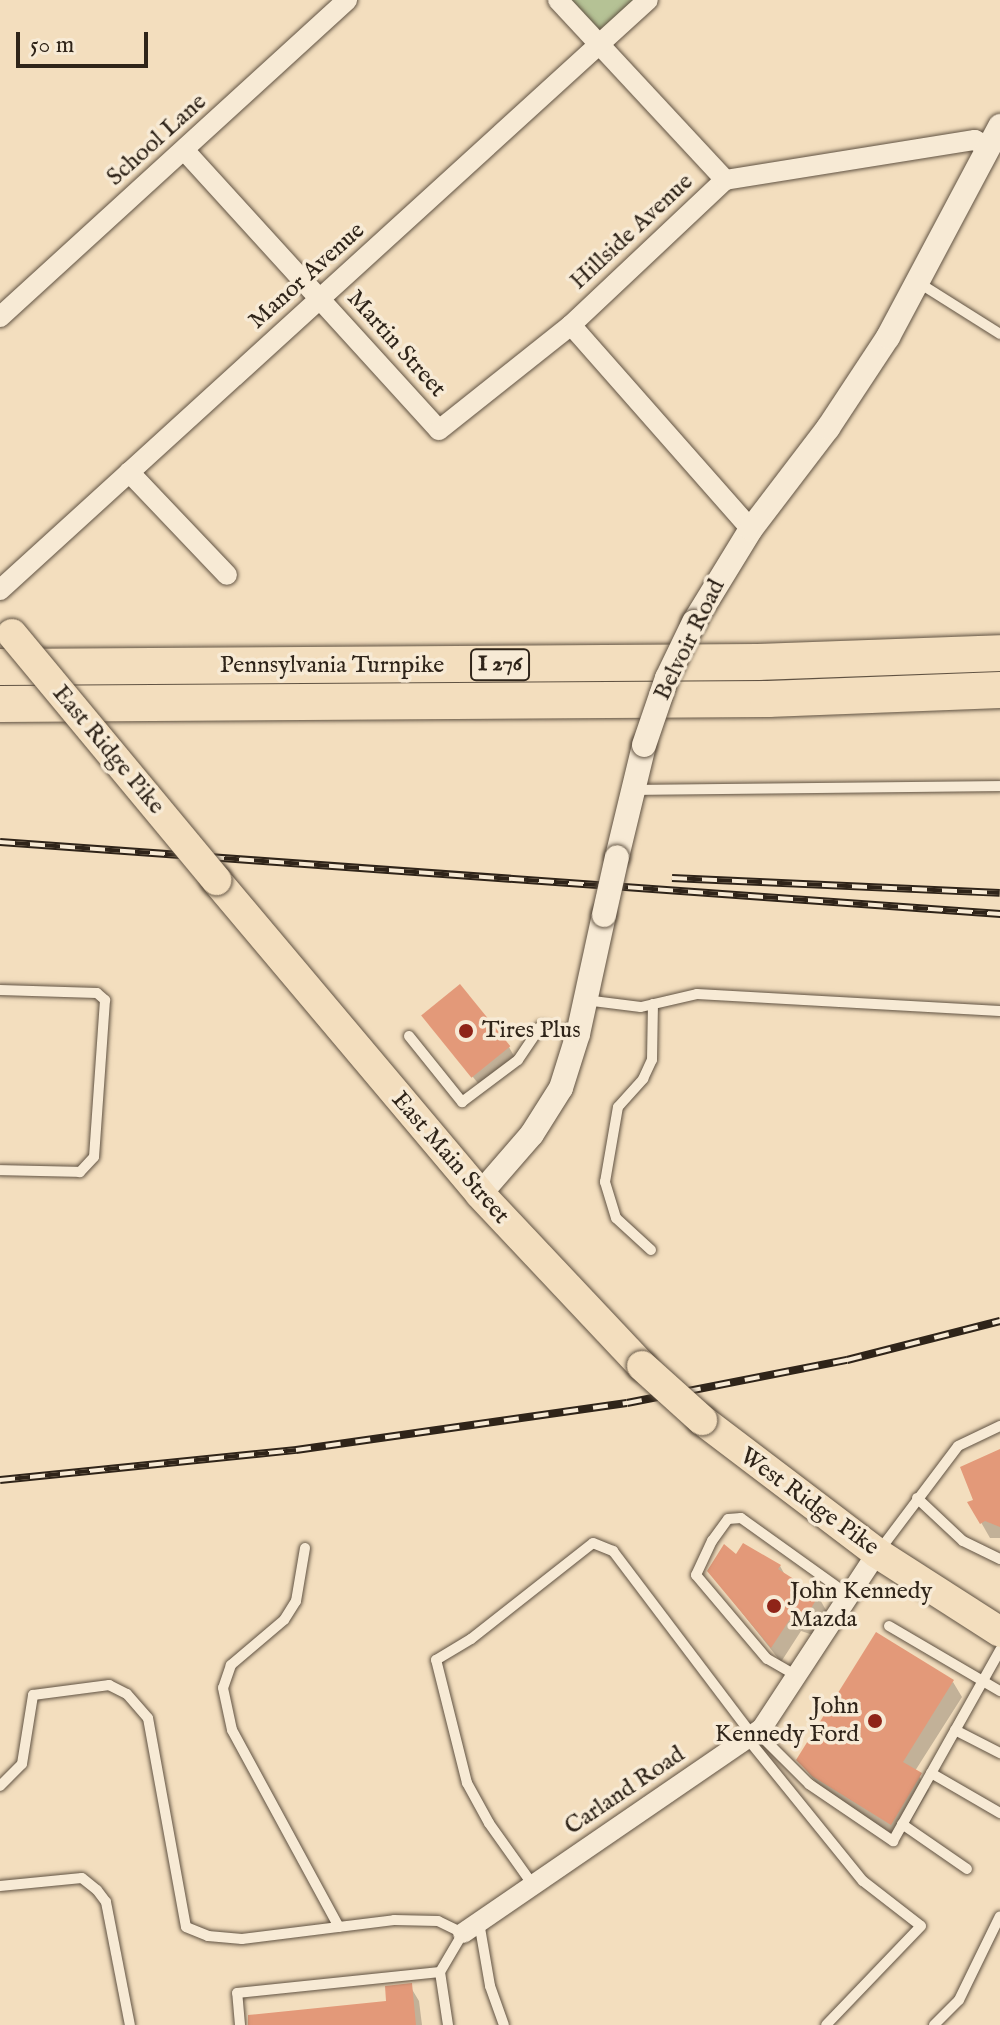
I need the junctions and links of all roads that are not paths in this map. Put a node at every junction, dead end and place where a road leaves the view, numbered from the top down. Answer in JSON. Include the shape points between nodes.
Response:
{"nodes":[{"id":1,"x":347,"y":0,"type":"edge"},
{"id":2,"x":558,"y":0,"type":"edge"},
{"id":3,"x":648,"y":0,"type":"edge"},
{"id":4,"x":600,"y":45,"type":"junction"},
{"id":5,"x":1000,"y":126,"type":"edge"},
{"id":6,"x":989,"y":148,"type":"junction"},
{"id":7,"x":185,"y":151,"type":"junction"},
{"id":8,"x":725,"y":180,"type":"junction"},
{"id":9,"x":919,"y":283,"type":"junction"},
{"id":10,"x":320,"y":299,"type":"junction"},
{"id":11,"x":0,"y":317,"type":"edge"},
{"id":12,"x":571,"y":325,"type":"junction"},
{"id":13,"x":1000,"y":334,"type":"edge"},
{"id":14,"x":439,"y":430,"type":"joint"},
{"id":15,"x":129,"y":472,"type":"junction"},
{"id":16,"x":751,"y":529,"type":"junction"},
{"id":17,"x":227,"y":575,"type":"dead end"},
{"id":18,"x":0,"y":590,"type":"edge"},
{"id":19,"x":4,"y":641,"type":"edge"},
{"id":20,"x":1000,"y":653,"type":"edge"},
{"id":21,"x":1000,"y":690,"type":"edge"},
{"id":22,"x":0,"y":704,"type":"edge"},
{"id":23,"x":1000,"y":786,"type":"edge"},
{"id":24,"x":632,"y":790,"type":"junction"},
{"id":25,"x":216,"y":880,"type":"joint"},
{"id":26,"x":0,"y":990,"type":"edge"},
{"id":27,"x":585,"y":1000,"type":"junction"},
{"id":28,"x":653,"y":1004,"type":"junction"},
{"id":29,"x":1000,"y":1011,"type":"edge"},
{"id":30,"x":578,"y":1034,"type":"junction"},
{"id":31,"x":409,"y":1036,"type":"dead end"},
{"id":32,"x":0,"y":1170,"type":"edge"},
{"id":33,"x":480,"y":1194,"type":"junction"},
{"id":34,"x":651,"y":1250,"type":"dead end"},
{"id":35,"x":702,"y":1420,"type":"joint"},
{"id":36,"x":1000,"y":1426,"type":"edge"},
{"id":37,"x":917,"y":1498,"type":"junction"},
{"id":38,"x":305,"y":1548,"type":"dead end"},
{"id":39,"x":877,"y":1553,"type":"junction"},
{"id":40,"x":1000,"y":1559,"type":"edge"},
{"id":41,"x":850,"y":1596,"type":"junction"},
{"id":42,"x":889,"y":1626,"type":"dead end"},
{"id":43,"x":1000,"y":1632,"type":"edge"},
{"id":44,"x":1000,"y":1650,"type":"edge"},
{"id":45,"x":797,"y":1676,"type":"junction"},
{"id":46,"x":982,"y":1682,"type":"junction"},
{"id":47,"x":1000,"y":1691,"type":"edge"},
{"id":48,"x":955,"y":1730,"type":"junction"},
{"id":49,"x":752,"y":1735,"type":"junction"},
{"id":50,"x":1000,"y":1753,"type":"edge"},
{"id":51,"x":931,"y":1773,"type":"junction"},
{"id":52,"x":0,"y":1786,"type":"edge"},
{"id":53,"x":1000,"y":1813,"type":"edge"},
{"id":54,"x":902,"y":1824,"type":"junction"},
{"id":55,"x":967,"y":1869,"type":"dead end"},
{"id":56,"x":533,"y":1885,"type":"junction"},
{"id":57,"x":0,"y":1886,"type":"edge"},
{"id":58,"x":1000,"y":1916,"type":"edge"},
{"id":59,"x":339,"y":1927,"type":"junction"},
{"id":60,"x":471,"y":1927,"type":"junction"},
{"id":61,"x":440,"y":1972,"type":"junction"},
{"id":62,"x":130,"y":2025,"type":"edge"},
{"id":63,"x":240,"y":2025,"type":"edge"},
{"id":64,"x":448,"y":2025,"type":"edge"},
{"id":65,"x":504,"y":2025,"type":"edge"},
{"id":66,"x":826,"y":2025,"type":"edge"},
{"id":67,"x":934,"y":2025,"type":"edge"}],
"edges":[{"from":1,"to":7,"type":"street","name":"School Lane"},
{"from":2,"to":4,"type":"street"},
{"from":3,"to":4,"type":"street","name":"Manor Avenue"},
{"from":4,"to":8,"type":"street"},
{"from":4,"to":10,"type":"street","name":"Manor Avenue"},
{"from":5,"to":6,"type":"street","name":"Belvoir Road"},
{"from":6,"to":8,"type":"street","name":"Hillside Avenue","via":[[975,140]]},
{"from":6,"to":9,"type":"street","name":"Belvoir Road"},
{"from":7,"to":10,"type":"street","name":"Martin Street"},
{"from":7,"to":11,"type":"street","name":"School Lane"},
{"from":8,"to":12,"type":"street","name":"Hillside Avenue"},
{"from":9,"to":13,"type":"lane"},
{"from":9,"to":16,"type":"street","name":"Belvoir Road","via":[[852,392]]},
{"from":10,"to":14,"type":"street","name":"Martin Street"},
{"from":10,"to":15,"type":"street","name":"Manor Avenue"},
{"from":12,"to":14,"type":"street","name":"Hillside Avenue"},
{"from":12,"to":16,"type":"street"},
{"from":15,"to":17,"type":"street"},
{"from":15,"to":18,"type":"street","name":"Manor Avenue"},
{"from":16,"to":24,"type":"street","name":"Belvoir Road","bridge":true,"via":[[667,678]]},
{"from":19,"to":20,"type":"highway","name":"Pennsylvania Turnpike","number":"I 276","via":[[758,662]]},
{"from":19,"to":25,"type":"main road","name":"East Ridge Pike","bridge":true},
{"from":21,"to":22,"type":"highway","name":"Pennsylvania Turnpike","number":"I 276","via":[[768,699]]},
{"from":23,"to":24,"type":"lane"},
{"from":24,"to":27,"type":"street","name":"Belvoir Road","bridge":true},
{"from":25,"to":33,"type":"main road","name":"East Main Street"},
{"from":26,"to":32,"type":"lane","via":[[97,993],[105,1000],[94,1157],[80,1172]]},
{"from":27,"to":28,"type":"lane"},
{"from":27,"to":30,"type":"street","name":"Belvoir Road"},
{"from":28,"to":29,"type":"lane","via":[[697,994]]},
{"from":28,"to":34,"type":"lane","via":[[652,1060],[618,1107],[605,1182],[616,1218]]},
{"from":30,"to":31,"type":"lane","via":[[541,1026],[518,1060],[462,1102]]},
{"from":30,"to":33,"type":"street","name":"Belvoir Road","via":[[550,1109]]},
{"from":33,"to":35,"type":"main road","name":"East Main Street","bridge":true,"via":[[642,1366]]},
{"from":35,"to":39,"type":"main road","name":"West Ridge Pike"},
{"from":36,"to":37,"type":"lane","via":[[958,1446]]},
{"from":37,"to":39,"type":"lane"},
{"from":37,"to":40,"type":"lane","via":[[963,1541]]},
{"from":38,"to":59,"type":"lane","via":[[296,1601],[284,1620],[231,1665],[223,1688],[232,1730]]},
{"from":39,"to":41,"type":"street","name":"Carland Road"},
{"from":39,"to":43,"type":"main road","name":"West Ridge Pike"},
{"from":41,"to":45,"type":"street","name":"Carland Road"},
{"from":41,"to":45,"type":"lane","via":[[741,1518],[728,1519],[712,1541],[696,1575],[767,1659]]},
{"from":42,"to":46,"type":"lane"},
{"from":44,"to":46,"type":"lane"},
{"from":45,"to":49,"type":"street","name":"Carland Road"},
{"from":46,"to":47,"type":"lane"},
{"from":46,"to":48,"type":"lane"},
{"from":48,"to":50,"type":"lane"},
{"from":48,"to":51,"type":"lane"},
{"from":49,"to":54,"type":"lane","via":[[809,1784],[893,1841]]},
{"from":49,"to":56,"type":"street","name":"Carland Road"},
{"from":49,"to":56,"type":"lane","via":[[613,1551],[593,1543],[471,1639],[436,1660],[467,1783]]},
{"from":49,"to":66,"type":"lane","via":[[863,1881],[921,1926]]},
{"from":51,"to":53,"type":"lane"},
{"from":51,"to":54,"type":"lane"},
{"from":52,"to":59,"type":"lane","via":[[22,1764],[33,1695],[109,1685],[127,1694],[148,1718],[186,1927],[208,1936],[242,1939]]},
{"from":54,"to":55,"type":"lane"},
{"from":56,"to":60,"type":"street","name":"Carland Road"},
{"from":57,"to":62,"type":"lane","via":[[82,1878],[97,1890],[106,1902]]},
{"from":58,"to":67,"type":"lane","via":[[959,2000]]},
{"from":59,"to":60,"type":"lane","via":[[422,1919]]},
{"from":60,"to":61,"type":"lane"},
{"from":60,"to":65,"type":"lane"},
{"from":61,"to":63,"type":"lane","via":[[237,1993]]},
{"from":61,"to":64,"type":"lane"}]}
